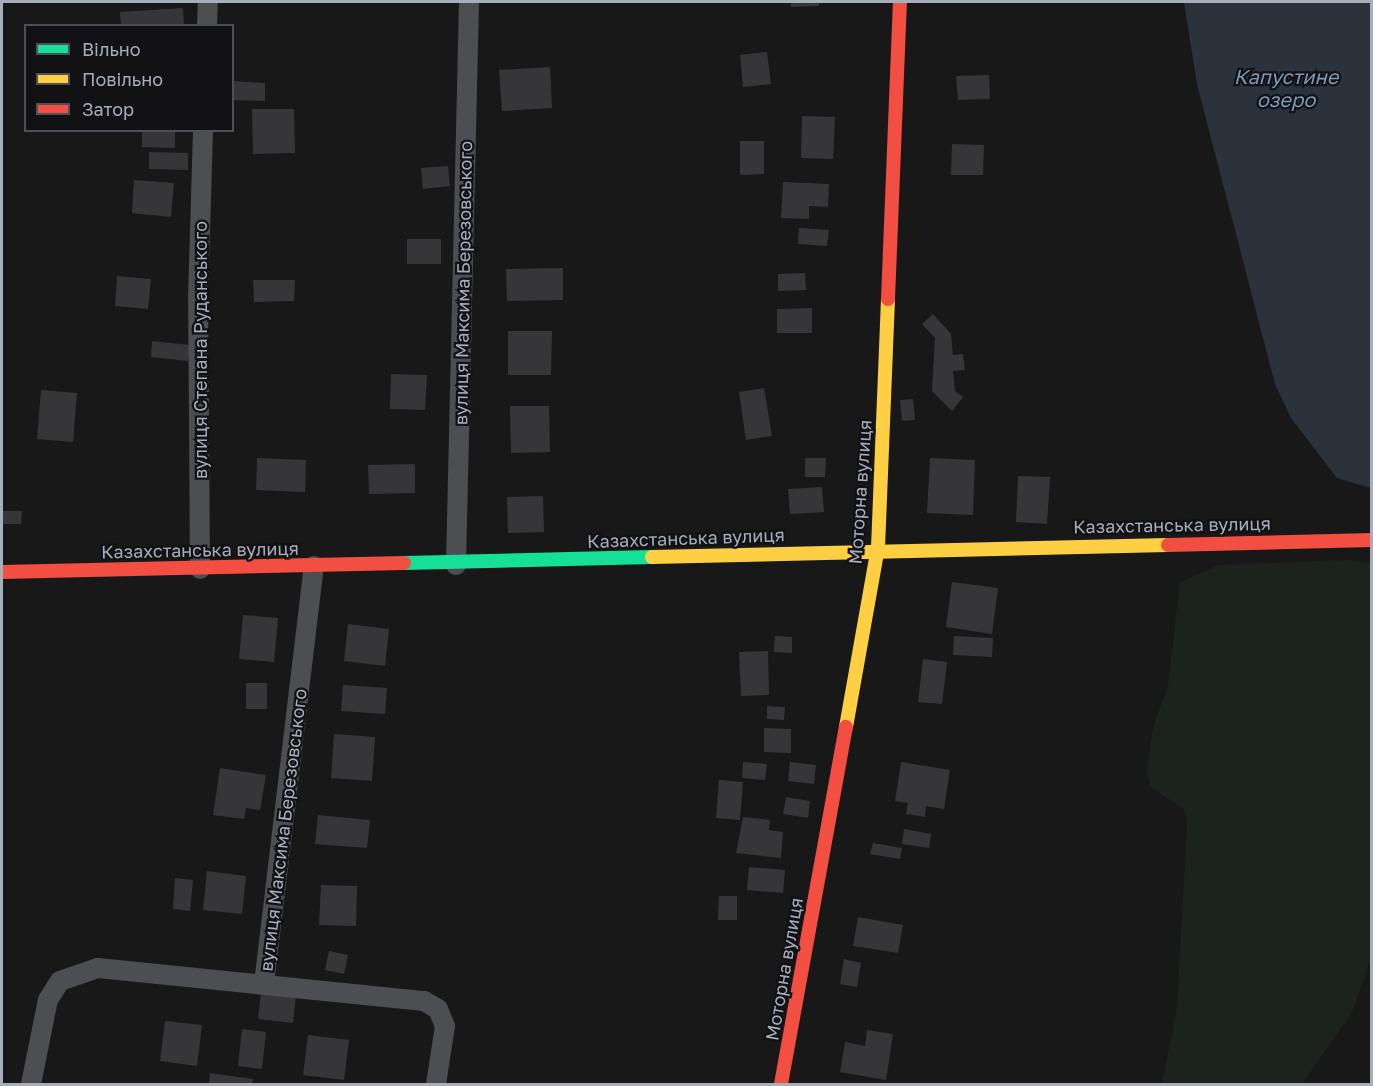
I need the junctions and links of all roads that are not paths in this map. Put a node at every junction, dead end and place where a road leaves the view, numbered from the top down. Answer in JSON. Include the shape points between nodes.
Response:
{"nodes":[{"id":1,"x":208,"y":2,"type":"edge"},
{"id":2,"x":469,"y":2,"type":"edge"},
{"id":3,"x":900,"y":2,"type":"edge"},
{"id":4,"x":207,"y":24,"type":"edge"},
{"id":5,"x":203,"y":132,"type":"edge"},
{"id":6,"x":1371,"y":540,"type":"edge"},
{"id":7,"x":878,"y":548,"type":"junction"},
{"id":8,"x":456,"y":565,"type":"junction"},
{"id":9,"x":314,"y":566,"type":"junction"},
{"id":10,"x":200,"y":569,"type":"junction"},
{"id":11,"x":2,"y":572,"type":"edge"},
{"id":12,"x":264,"y":984,"type":"junction"},
{"id":13,"x":31,"y":1084,"type":"edge"},
{"id":14,"x":436,"y":1084,"type":"edge"},
{"id":15,"x":781,"y":1084,"type":"edge"}],
"edges":[{"from":1,"to":4,"type":"street"},
{"from":2,"to":8,"type":"street","name":"вулиця Максима Березовського"},
{"from":3,"to":7,"type":"street","name":"Моторна вулиця"},
{"from":5,"to":10,"type":"street","name":"вулиця Степана Руданського","via":[[198,299]]},
{"from":6,"to":7,"type":"street","name":"Казахстанська вулиця"},
{"from":7,"to":8,"type":"street","name":"Казахстанська вулиця"},
{"from":7,"to":15,"type":"street","name":"Моторна вулиця"},
{"from":8,"to":9,"type":"street","name":"Казахстанська вулиця"},
{"from":9,"to":10,"type":"street","name":"Казахстанська вулиця"},
{"from":9,"to":12,"type":"street","name":"вулиця Максима Березовського"},
{"from":10,"to":11,"type":"street","name":"Казахстанська вулиця"},
{"from":12,"to":13,"type":"street","via":[[98,968],[78,972],[60,981],[48,1000]]},
{"from":12,"to":14,"type":"street","name":"вулиця Максима Березовського","via":[[424,1001],[438,1009],[445,1026]]}]}
